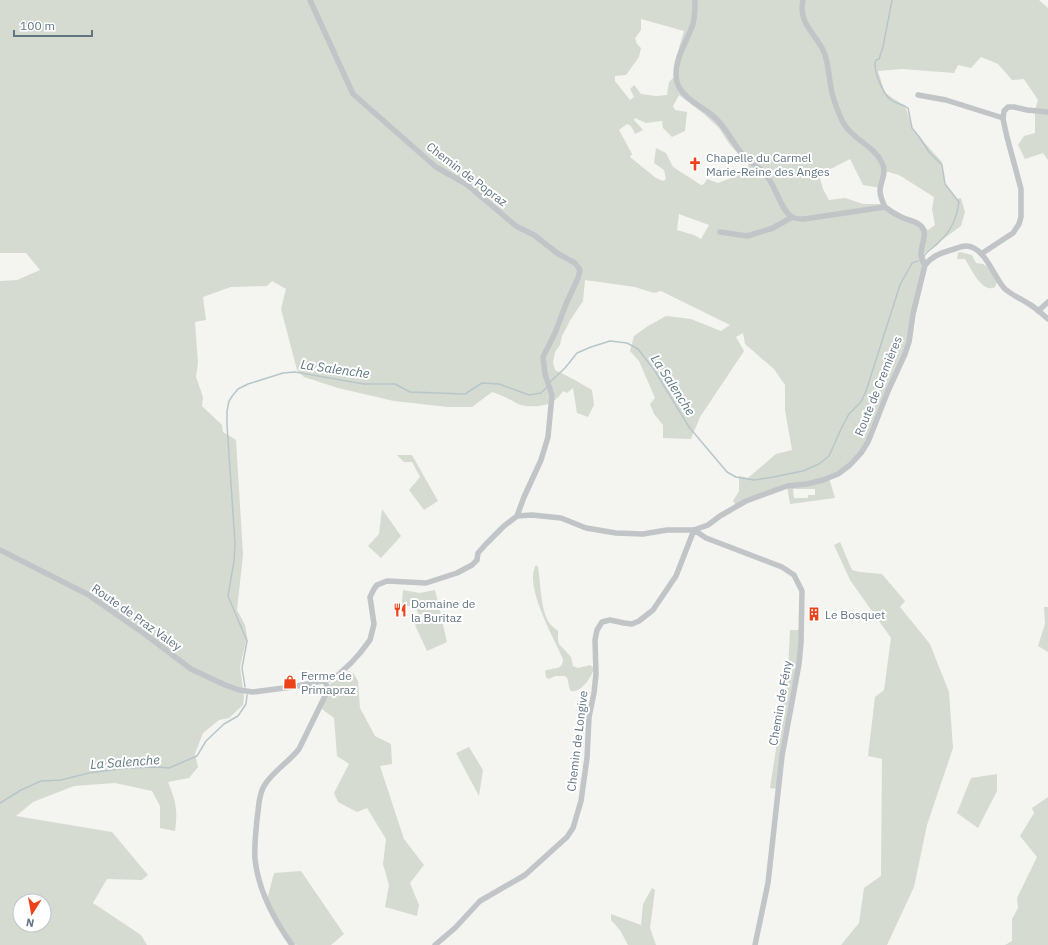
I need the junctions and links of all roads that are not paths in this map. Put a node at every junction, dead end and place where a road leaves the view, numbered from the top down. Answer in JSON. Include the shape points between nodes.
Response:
{"nodes":[{"id":1,"x":310,"y":0,"type":"edge"},
{"id":2,"x":695,"y":0,"type":"edge"},
{"id":3,"x":803,"y":0,"type":"edge"},
{"id":4,"x":918,"y":95,"type":"dead end"},
{"id":5,"x":1048,"y":112,"type":"edge"},
{"id":6,"x":1003,"y":118,"type":"junction"},
{"id":7,"x":885,"y":207,"type":"junction"},
{"id":8,"x":792,"y":217,"type":"junction"},
{"id":9,"x":720,"y":232,"type":"dead end"},
{"id":10,"x":981,"y":254,"type":"junction"},
{"id":11,"x":925,"y":265,"type":"junction"},
{"id":12,"x":1048,"y":302,"type":"edge"},
{"id":13,"x":1038,"y":311,"type":"junction"},
{"id":14,"x":1048,"y":319,"type":"edge"},
{"id":15,"x":517,"y":516,"type":"junction"},
{"id":16,"x":694,"y":530,"type":"junction"},
{"id":17,"x":0,"y":550,"type":"edge"},
{"id":18,"x":325,"y":681,"type":"junction"},
{"id":19,"x":292,"y":945,"type":"edge"},
{"id":20,"x":435,"y":945,"type":"edge"},
{"id":21,"x":755,"y":945,"type":"edge"}],
"edges":[{"from":1,"to":15,"type":"street","name":"Chemin de Popraz","via":[[353,94],[436,167],[466,184],[516,226],[575,263],[580,270],[543,357],[552,395],[548,437]]},
{"from":2,"to":8,"type":"street","via":[[693,24],[682,48],[677,69],[679,87],[719,121],[748,161],[767,175],[786,211]]},
{"from":3,"to":7,"type":"street","via":[[803,17],[823,50],[832,93],[845,126],[882,162],[885,171],[880,189]]},
{"from":4,"to":6,"type":"street","via":[[946,100]]},
{"from":5,"to":6,"type":"street","via":[[1011,107],[1005,110]]},
{"from":6,"to":10,"type":"street","via":[[1020,188],[1021,217],[1013,233]]},
{"from":7,"to":8,"type":"street","via":[[804,219]]},
{"from":7,"to":11,"type":"street","via":[[923,228],[925,236],[920,254]]},
{"from":8,"to":9,"type":"street","via":[[773,228],[747,236]]},
{"from":10,"to":11,"type":"street","via":[[972,248],[963,247],[940,253],[928,260]]},
{"from":10,"to":13,"type":"street","via":[[1006,290]]},
{"from":11,"to":16,"type":"street","name":"Route de Cremières","via":[[909,342],[868,442],[861,453],[838,474],[807,484],[787,486],[746,501],[708,525]]},
{"from":12,"to":13,"type":"street"},
{"from":13,"to":14,"type":"street"},
{"from":15,"to":16,"type":"street","via":[[561,518],[586,528],[616,533],[643,534],[667,530]]},
{"from":15,"to":18,"type":"street","name":"Route de Praz Valey","via":[[486,544],[472,565],[457,573],[426,583],[387,581],[377,585],[370,597],[374,624],[370,640],[337,676]]},
{"from":16,"to":20,"type":"street","name":"Chemin de Longive","via":[[676,576],[653,610],[632,624],[610,620],[602,622],[597,630],[596,674],[589,717],[587,758],[581,801],[573,828],[529,872],[480,901]]},
{"from":16,"to":21,"type":"street","name":"Chemin de Fény","via":[[706,538],[786,570],[796,578],[802,591],[799,664],[782,756],[768,883]]},
{"from":17,"to":18,"type":"street","name":"Route de Praz Valey","via":[[87,594],[186,665],[207,677],[244,691],[264,691]]},
{"from":18,"to":19,"type":"street","via":[[326,694],[303,741],[295,755],[265,784],[259,805],[255,848],[259,877],[267,900]]}]}
